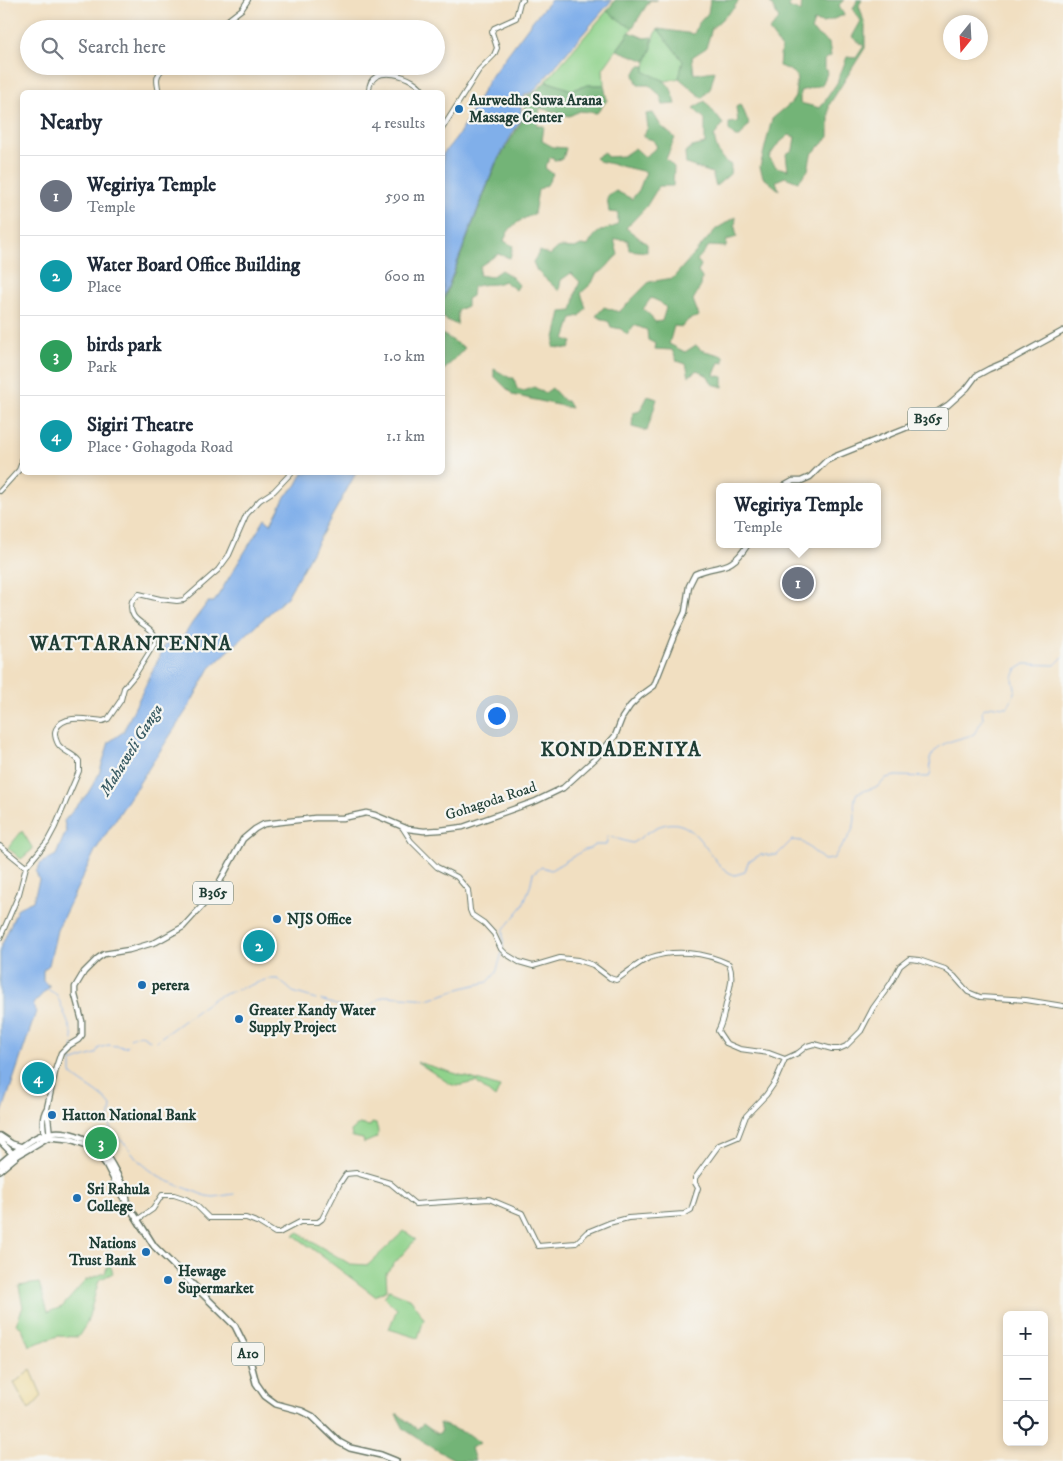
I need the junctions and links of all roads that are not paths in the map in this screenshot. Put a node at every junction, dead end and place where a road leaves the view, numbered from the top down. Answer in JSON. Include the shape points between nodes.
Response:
{"nodes":[{"id":1,"x":248,"y":0,"type":"edge"},
{"id":2,"x":523,"y":0,"type":"edge"},
{"id":3,"x":228,"y":20,"type":"edge"},
{"id":4,"x":158,"y":75,"type":"edge"},
{"id":5,"x":378,"y":75,"type":"edge"},
{"id":6,"x":393,"y":75,"type":"edge"},
{"id":7,"x":158,"y":90,"type":"edge"},
{"id":8,"x":369,"y":90,"type":"edge"},
{"id":9,"x":422,"y":90,"type":"edge"},
{"id":10,"x":445,"y":124,"type":"edge"},
{"id":11,"x":1063,"y":331,"type":"edge"},
{"id":12,"x":20,"y":467,"type":"edge"},
{"id":13,"x":289,"y":475,"type":"edge"},
{"id":14,"x":790,"y":483,"type":"edge"},
{"id":15,"x":0,"y":491,"type":"edge"},
{"id":16,"x":745,"y":548,"type":"edge"},
{"id":17,"x":402,"y":827,"type":"junction"},
{"id":18,"x":0,"y":846,"type":"edge"},
{"id":19,"x":26,"y":867,"type":"junction"},
{"id":20,"x":0,"y":938,"type":"edge"},
{"id":21,"x":1063,"y":1006,"type":"edge"},
{"id":22,"x":785,"y":1059,"type":"junction"},
{"id":23,"x":47,"y":1135,"type":"junction"},
{"id":24,"x":1,"y":1139,"type":"edge"},
{"id":25,"x":9,"y":1146,"type":"junction"},
{"id":26,"x":22,"y":1147,"type":"junction"},
{"id":27,"x":15,"y":1154,"type":"junction"},
{"id":28,"x":1,"y":1163,"type":"edge"},
{"id":29,"x":0,"y":1170,"type":"edge"},
{"id":30,"x":136,"y":1220,"type":"junction"},
{"id":31,"x":396,"y":1461,"type":"edge"}],
"edges":[{"from":1,"to":3,"type":"street"},
{"from":2,"to":10,"type":"street","via":[[516,18],[494,28],[492,32],[497,48],[494,55],[479,70]]},
{"from":4,"to":7,"type":"street"},
{"from":5,"to":8,"type":"street","via":[[372,80]]},
{"from":6,"to":9,"type":"street","via":[[418,84]]},
{"from":11,"to":14,"type":"main road","number":"B365","via":[[976,376],[952,401],[923,421],[836,456],[810,477]]},
{"from":12,"to":15,"type":"street"},
{"from":13,"to":19,"type":"street","via":[[247,514],[218,570],[184,600],[135,596],[130,606],[132,617],[154,633],[155,643],[124,688],[121,700],[108,719],[72,718],[57,727],[57,743],[76,757],[79,771],[55,827]]},
{"from":16,"to":17,"type":"main road","name":"Gohagoda Road","number":"B365","via":[[736,560],[726,566],[695,574],[686,612],[654,686],[630,706],[615,736],[596,758],[563,788],[536,801],[463,826],[429,831]]},
{"from":17,"to":22,"type":"street","via":[[437,867],[457,877],[468,890],[472,914],[494,934],[506,954],[533,966],[560,958],[578,960],[593,964],[616,980],[647,959],[663,954],[691,953],[715,957],[729,964],[732,972],[723,1022],[718,1031],[726,1043],[740,1050],[769,1053]]},
{"from":17,"to":23,"type":"main road","name":"Gohagoda Road","number":"B365","via":[[366,812],[343,818],[273,822],[255,829],[237,848],[213,894],[183,927],[156,942],[104,954],[89,965],[75,987],[82,1016],[82,1035],[63,1050],[58,1061],[43,1114]]},
{"from":18,"to":19,"type":"street"},
{"from":19,"to":20,"type":"street","via":[[19,894]]},
{"from":21,"to":22,"type":"street","via":[[980,997],[968,992],[945,969],[909,959],[900,966],[861,1030],[846,1046],[832,1049],[814,1044]]},
{"from":22,"to":30,"type":"street","via":[[775,1082],[746,1116],[738,1137],[719,1145],[695,1178],[698,1188],[691,1210],[684,1214],[628,1218],[609,1223],[587,1232],[576,1243],[538,1246],[522,1213],[489,1199],[415,1204],[390,1183],[356,1173],[346,1174],[322,1219],[300,1222],[279,1232],[269,1231],[246,1218],[209,1218],[196,1205],[174,1195],[162,1195],[153,1209]]},
{"from":23,"to":26,"type":"highway"},
{"from":23,"to":27,"type":"highway"},
{"from":23,"to":30,"type":"highway","number":"A10","via":[[83,1143],[96,1151]]},
{"from":24,"to":25,"type":"highway"},
{"from":25,"to":26,"type":"highway"},
{"from":25,"to":27,"type":"highway"},
{"from":25,"to":28,"type":"highway"},
{"from":26,"to":27,"type":"highway"},
{"from":27,"to":28,"type":"highway"},
{"from":27,"to":29,"type":"highway"},
{"from":30,"to":31,"type":"highway","number":"A10","via":[[158,1251],[235,1326],[248,1352],[256,1383],[267,1398],[312,1416],[346,1447]]}]}
